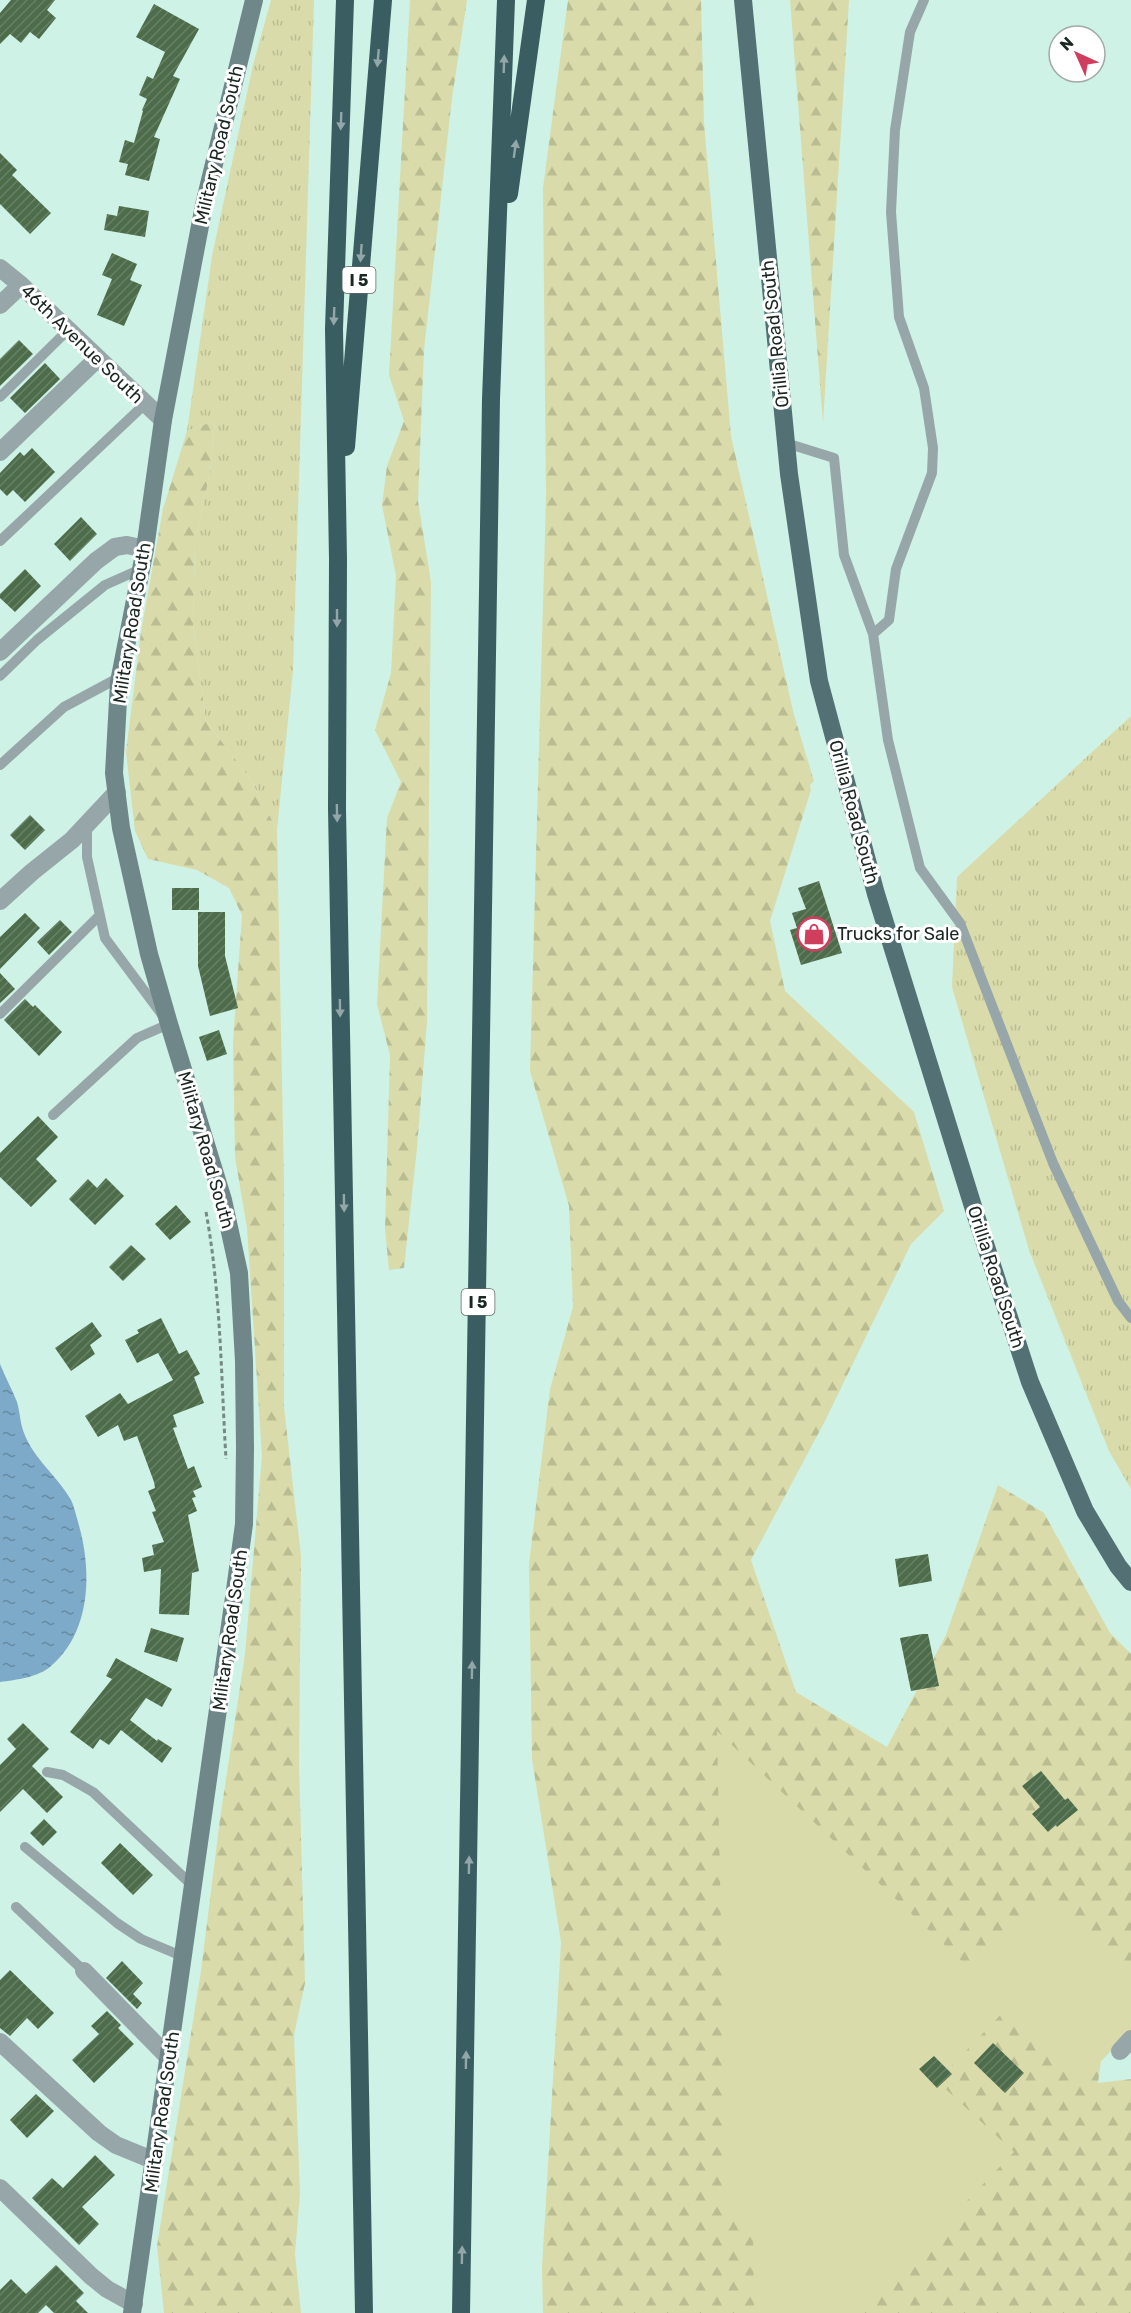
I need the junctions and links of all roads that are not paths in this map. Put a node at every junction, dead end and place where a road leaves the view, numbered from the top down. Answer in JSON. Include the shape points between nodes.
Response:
{"nodes":[{"id":1,"x":254,"y":0,"type":"edge"},
{"id":2,"x":345,"y":0,"type":"edge"},
{"id":3,"x":383,"y":0,"type":"edge"},
{"id":4,"x":506,"y":0,"type":"edge"},
{"id":5,"x":536,"y":0,"type":"edge"},
{"id":6,"x":743,"y":0,"type":"edge"},
{"id":7,"x":924,"y":0,"type":"edge"},
{"id":8,"x":0,"y":268,"type":"edge"},
{"id":9,"x":21,"y":285,"type":"junction"},
{"id":10,"x":495,"y":290,"type":"junction"},
{"id":11,"x":0,"y":305,"type":"edge"},
{"id":12,"x":68,"y":330,"type":"junction"},
{"id":13,"x":98,"y":358,"type":"junction"},
{"id":14,"x":0,"y":397,"type":"edge"},
{"id":15,"x":145,"y":404,"type":"junction"},
{"id":16,"x":163,"y":420,"type":"junction"},
{"id":17,"x":786,"y":443,"type":"junction"},
{"id":18,"x":0,"y":452,"type":"edge"},
{"id":19,"x":0,"y":542,"type":"edge"},
{"id":20,"x":145,"y":549,"type":"junction"},
{"id":21,"x":338,"y":559,"type":"junction"},
{"id":22,"x":141,"y":569,"type":"junction"},
{"id":23,"x":873,"y":634,"type":"junction"},
{"id":24,"x":0,"y":652,"type":"edge"},
{"id":25,"x":0,"y":676,"type":"edge"},
{"id":26,"x":120,"y":676,"type":"junction"},
{"id":27,"x":0,"y":765,"type":"edge"},
{"id":28,"x":117,"y":792,"type":"junction"},
{"id":29,"x":87,"y":825,"type":"junction"},
{"id":30,"x":0,"y":901,"type":"edge"},
{"id":31,"x":99,"y":916,"type":"junction"},
{"id":32,"x":0,"y":1014,"type":"edge"},
{"id":33,"x":169,"y":1024,"type":"junction"},
{"id":34,"x":52,"y":1115,"type":"dead end"},
{"id":35,"x":1131,"y":1318,"type":"edge"},
{"id":36,"x":1131,"y":1582,"type":"edge"},
{"id":37,"x":47,"y":1772,"type":"dead end"},
{"id":38,"x":25,"y":1847,"type":"dead end"},
{"id":39,"x":194,"y":1887,"type":"junction"},
{"id":40,"x":16,"y":1907,"type":"dead end"},
{"id":41,"x":184,"y":1957,"type":"junction"},
{"id":42,"x":84,"y":1971,"type":"joint"},
{"id":43,"x":0,"y":2042,"type":"edge"},
{"id":44,"x":170,"y":2059,"type":"junction"},
{"id":45,"x":155,"y":2161,"type":"junction"},
{"id":46,"x":0,"y":2188,"type":"edge"},
{"id":47,"x":133,"y":2308,"type":"edge"},
{"id":48,"x":364,"y":2313,"type":"edge"},
{"id":49,"x":461,"y":2313,"type":"edge"}],
"edges":[{"from":1,"to":16,"type":"main road","name":"Military Road South","via":[[204,205]]},
{"from":2,"to":21,"type":"highway","one_way":true,"via":[[334,329]]},
{"from":3,"to":21,"type":"highway","number":"I 5","one_way":true},
{"from":10,"to":4,"type":"highway","number":"I 5","one_way":true},
{"from":10,"to":5,"type":"highway","one_way":true},
{"from":6,"to":17,"type":"main road","name":"Orillia Road South"},
{"from":7,"to":23,"type":"lane","via":[[908,43],[895,130],[891,212],[899,317],[924,388],[933,448],[932,473],[896,569],[889,620]]},
{"from":8,"to":9,"type":"street","name":"46th Avenue South"},
{"from":9,"to":11,"type":"street"},
{"from":9,"to":12,"type":"street","name":"46th Avenue South"},
{"from":49,"to":10,"type":"highway","number":"I 5","one_way":true},
{"from":12,"to":13,"type":"street","name":"46th Avenue South"},
{"from":12,"to":14,"type":"lane"},
{"from":13,"to":15,"type":"street","name":"46th Avenue South"},
{"from":13,"to":18,"type":"street"},
{"from":15,"to":16,"type":"street","name":"46th Avenue South"},
{"from":15,"to":19,"type":"lane"},
{"from":16,"to":20,"type":"main road","name":"Military Road South"},
{"from":17,"to":23,"type":"lane","via":[[834,458],[844,555]]},
{"from":17,"to":36,"type":"main road","name":"Orillia Road South","via":[[819,681],[876,894],[1030,1382],[1085,1511]]},
{"from":20,"to":22,"type":"main road","name":"Military Road South"},
{"from":20,"to":24,"type":"street","via":[[115,547]]},
{"from":21,"to":48,"type":"highway","number":"I 5","one_way":true,"via":[[337,808]]},
{"from":22,"to":25,"type":"lane","via":[[105,585]]},
{"from":22,"to":26,"type":"main road","name":"Military Road South"},
{"from":23,"to":35,"type":"lane","via":[[888,740],[920,868],[960,923],[1053,1163],[1118,1301]]},
{"from":26,"to":27,"type":"lane","via":[[64,707]]},
{"from":26,"to":28,"type":"main road","name":"Military Road South","via":[[114,773]]},
{"from":28,"to":29,"type":"street"},
{"from":28,"to":33,"type":"main road","name":"Military Road South","via":[[133,889]]},
{"from":29,"to":30,"type":"street"},
{"from":29,"to":31,"type":"lane","via":[[87,857]]},
{"from":31,"to":32,"type":"lane"},
{"from":31,"to":33,"type":"lane","via":[[105,938]]},
{"from":33,"to":34,"type":"lane","via":[[137,1038]]},
{"from":33,"to":39,"type":"main road","name":"Military Road South","via":[[223,1200],[238,1273],[244,1361],[244,1524]]},
{"from":37,"to":39,"type":"lane","via":[[63,1775],[93,1792]]},
{"from":38,"to":41,"type":"lane","via":[[117,1923],[141,1939]]},
{"from":39,"to":41,"type":"main road","name":"Military Road South"},
{"from":40,"to":42,"type":"lane"},
{"from":41,"to":44,"type":"main road","name":"Military Road South"},
{"from":42,"to":44,"type":"street"},
{"from":43,"to":45,"type":"street","via":[[99,2133],[116,2145]]},
{"from":44,"to":45,"type":"main road","name":"Military Road South"},
{"from":45,"to":47,"type":"main road","name":"Military Road South"},
{"from":46,"to":47,"type":"street","via":[[91,2276]]}]}
